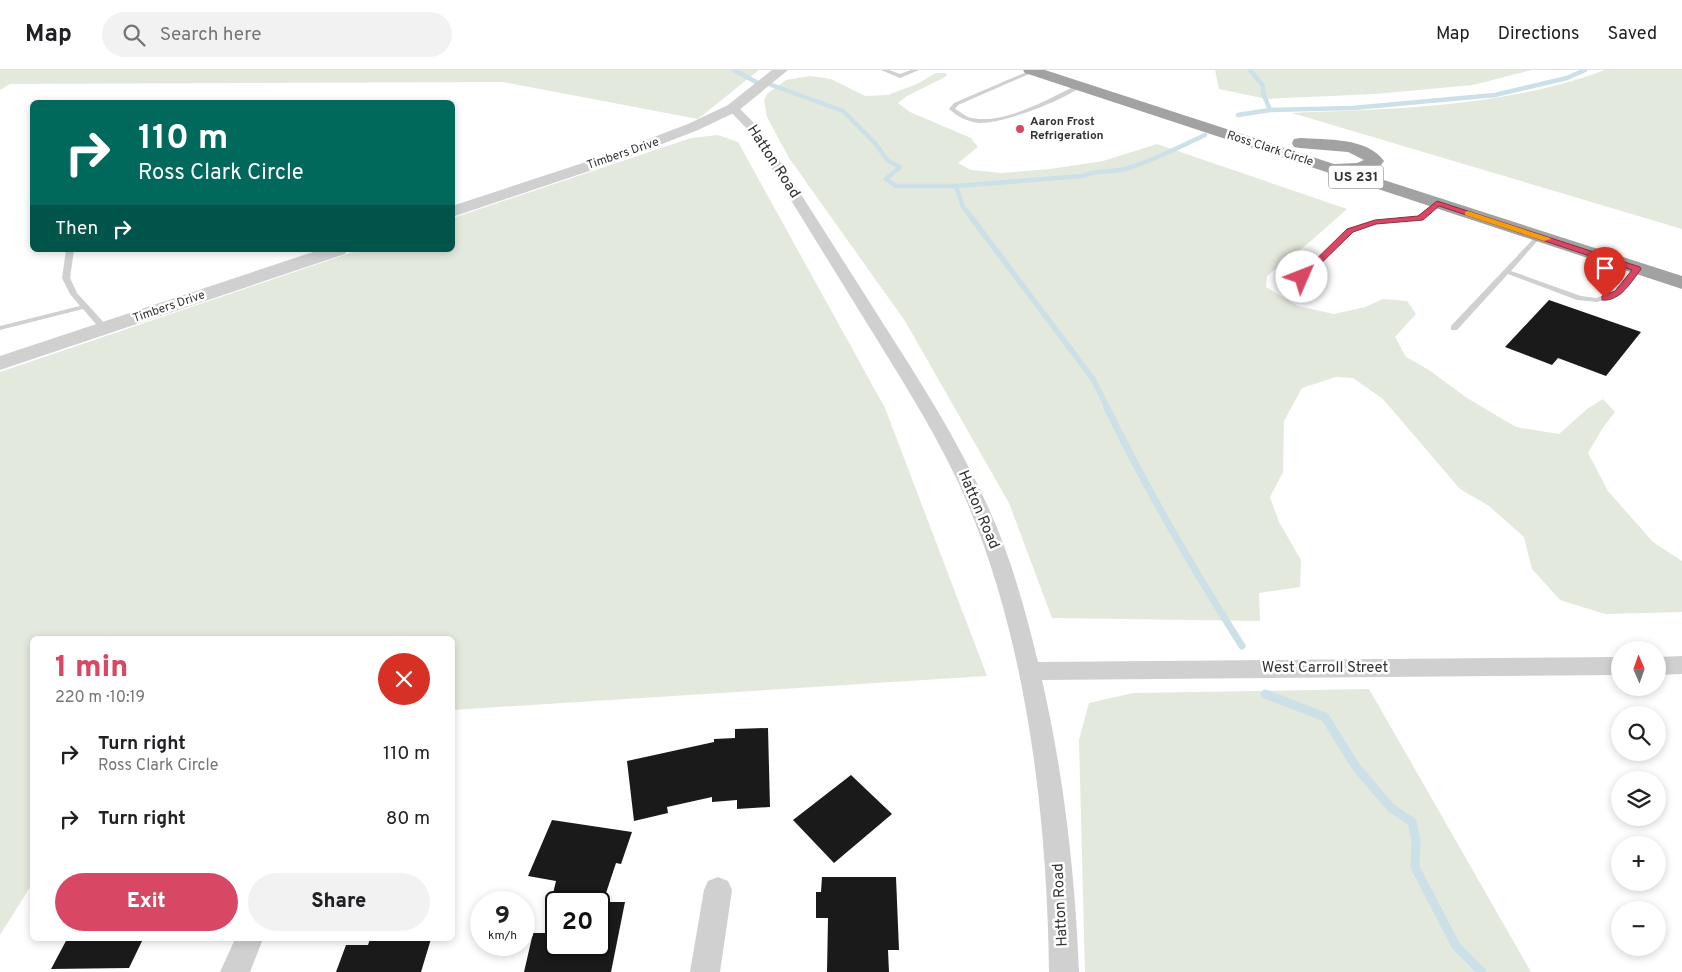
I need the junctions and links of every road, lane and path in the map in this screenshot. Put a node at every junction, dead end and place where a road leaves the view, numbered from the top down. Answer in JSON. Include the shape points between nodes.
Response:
{"nodes":[{"id":1,"x":781,"y":70,"type":"edge"},
{"id":2,"x":887,"y":70,"type":"edge"},
{"id":3,"x":916,"y":70,"type":"edge"},
{"id":4,"x":1071,"y":70,"type":"edge"},
{"id":5,"x":1031,"y":71,"type":"edge"},
{"id":6,"x":1079,"y":86,"type":"junction"},
{"id":7,"x":733,"y":108,"type":"junction"},
{"id":8,"x":1370,"y":165,"type":"junction"},
{"id":9,"x":1325,"y":167,"type":"junction"},
{"id":10,"x":1437,"y":204,"type":"junction"},
{"id":11,"x":455,"y":211,"type":"edge"},
{"id":12,"x":1536,"y":218,"type":"dead end"},
{"id":13,"x":1538,"y":237,"type":"junction"},
{"id":14,"x":70,"y":252,"type":"edge"},
{"id":15,"x":332,"y":252,"type":"edge"},
{"id":16,"x":1642,"y":261,"type":"junction"},
{"id":17,"x":1505,"y":272,"type":"junction"},
{"id":18,"x":1682,"y":283,"type":"edge"},
{"id":19,"x":1290,"y":289,"type":"dead end"},
{"id":20,"x":84,"y":307,"type":"junction"},
{"id":21,"x":0,"y":328,"type":"edge"},
{"id":22,"x":104,"y":328,"type":"junction"},
{"id":23,"x":1454,"y":328,"type":"dead end"},
{"id":24,"x":0,"y":363,"type":"edge"},
{"id":25,"x":1682,"y":665,"type":"edge"},
{"id":26,"x":1611,"y":666,"type":"edge"},
{"id":27,"x":1666,"y":666,"type":"edge"},
{"id":28,"x":1029,"y":671,"type":"junction"},
{"id":29,"x":718,"y":890,"type":"dead end"},
{"id":30,"x":248,"y":941,"type":"edge"},
{"id":31,"x":235,"y":972,"type":"edge"},
{"id":32,"x":705,"y":972,"type":"edge"},
{"id":33,"x":1064,"y":972,"type":"edge"}],
"edges":[{"from":1,"to":7,"type":"street","name":"Timbers Drive"},
{"from":2,"to":3,"type":"lane","via":[[900,76]]},
{"from":4,"to":8,"type":"highway","name":"Ross Clark Circle","number":"US 231"},
{"from":5,"to":6,"type":"highway","name":"Ross Clark Circle","number":"US 231"},
{"from":5,"to":6,"type":"lane","via":[[956,104],[952,109],[978,120],[996,121]]},
{"from":6,"to":9,"type":"highway","name":"Ross Clark Circle","number":"US 231"},
{"from":7,"to":11,"type":"street","name":"Timbers Drive","via":[[657,142]]},
{"from":7,"to":28,"type":"street","name":"Hatton Road","via":[[753,128],[957,460],[998,558]]},
{"from":8,"to":9,"type":"highway","via":[[1360,168]]},
{"from":8,"to":12,"type":"highway","name":"Ross Clark Circle","number":"US 231"},
{"from":9,"to":10,"type":"highway","name":"Ross Clark Circle","number":"US 231"},
{"from":10,"to":13,"type":"highway","name":"Ross Clark Circle","number":"US 231"},
{"from":10,"to":19,"type":"lane","via":[[1420,218],[1375,222],[1350,230]]},
{"from":13,"to":16,"type":"highway","name":"Ross Clark Circle","number":"US 231"},
{"from":13,"to":17,"type":"lane"},
{"from":14,"to":20,"type":"lane","via":[[66,278]]},
{"from":15,"to":22,"type":"street","name":"Timbers Drive"},
{"from":16,"to":17,"type":"lane","via":[[1618,293],[1597,300],[1580,298]]},
{"from":16,"to":18,"type":"highway","name":"Ross Clark Circle","number":"US 231"},
{"from":17,"to":23,"type":"lane"},
{"from":20,"to":21,"type":"lane"},
{"from":20,"to":22,"type":"lane"},
{"from":22,"to":24,"type":"street","name":"Timbers Drive"},
{"from":25,"to":27,"type":"street"},
{"from":26,"to":28,"type":"street","name":"West Carroll Street"},
{"from":28,"to":33,"type":"street","name":"Hatton Road","via":[[1050,784],[1058,851]]},
{"from":29,"to":32,"type":"street"},
{"from":30,"to":31,"type":"street"}]}
